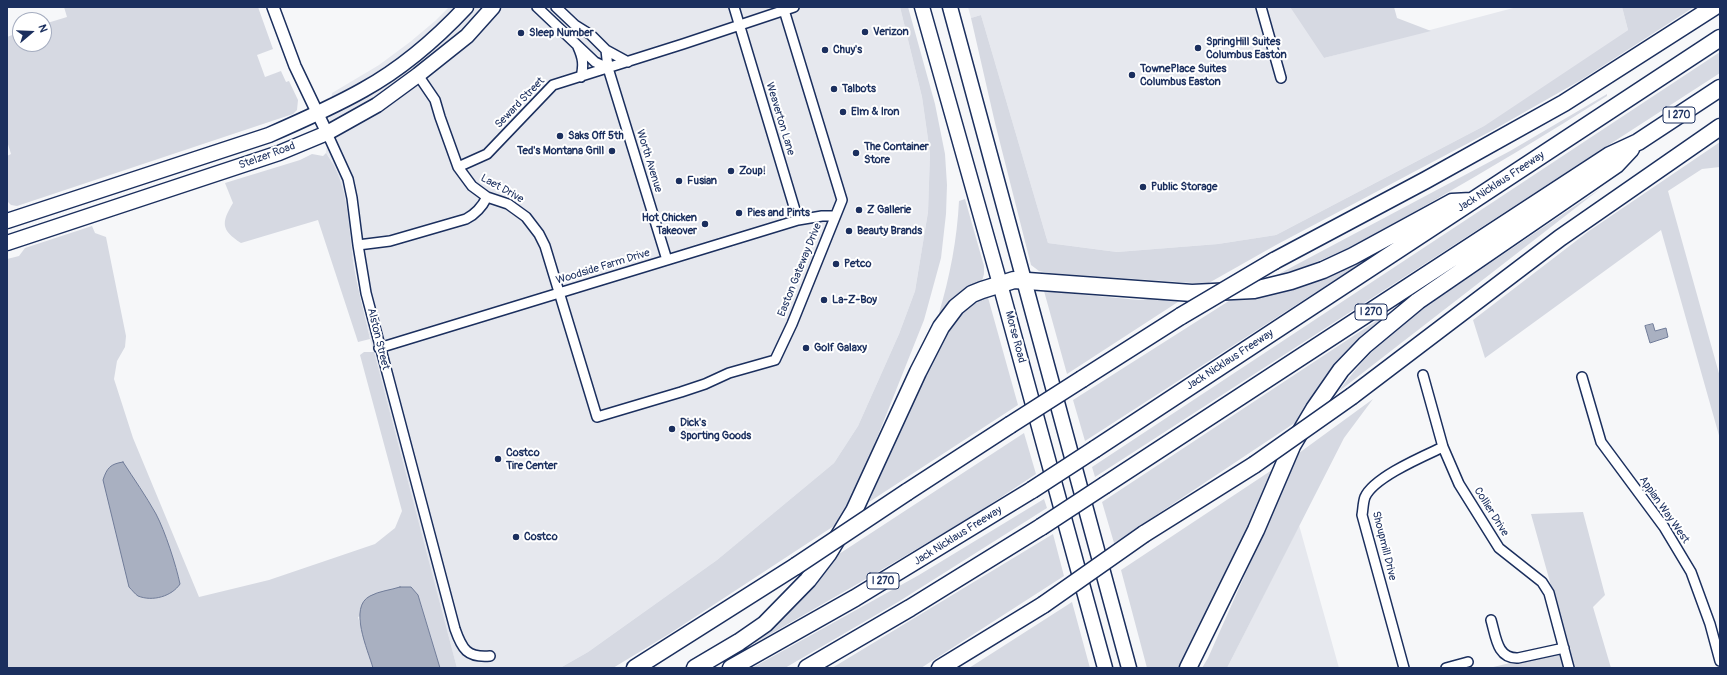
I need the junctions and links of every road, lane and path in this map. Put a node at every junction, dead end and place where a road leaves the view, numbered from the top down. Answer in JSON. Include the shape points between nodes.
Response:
{"nodes":[{"id":1,"x":273,"y":7,"type":"edge"},
{"id":2,"x":466,"y":7,"type":"edge"},
{"id":3,"x":493,"y":7,"type":"edge"},
{"id":4,"x":537,"y":7,"type":"edge"},
{"id":5,"x":556,"y":7,"type":"edge"},
{"id":6,"x":734,"y":7,"type":"edge"},
{"id":7,"x":794,"y":7,"type":"edge"},
{"id":8,"x":922,"y":7,"type":"edge"},
{"id":9,"x":950,"y":7,"type":"edge"},
{"id":10,"x":1261,"y":7,"type":"edge"},
{"id":11,"x":1714,"y":7,"type":"edge"},
{"id":12,"x":784,"y":10,"type":"junction"},
{"id":13,"x":739,"y":25,"type":"junction"},
{"id":14,"x":1720,"y":38,"type":"edge"},
{"id":15,"x":577,"y":44,"type":"junction"},
{"id":16,"x":606,"y":50,"type":"junction"},
{"id":17,"x":628,"y":62,"type":"junction"},
{"id":18,"x":608,"y":68,"type":"junction"},
{"id":19,"x":418,"y":75,"type":"junction"},
{"id":20,"x":581,"y":77,"type":"junction"},
{"id":21,"x":1281,"y":78,"type":"dead end"},
{"id":22,"x":1720,"y":88,"type":"edge"},
{"id":23,"x":317,"y":113,"type":"junction"},
{"id":24,"x":1720,"y":127,"type":"edge"},
{"id":25,"x":327,"y":133,"type":"junction"},
{"id":26,"x":1638,"y":142,"type":"junction"},
{"id":27,"x":458,"y":167,"type":"junction"},
{"id":28,"x":487,"y":197,"type":"junction"},
{"id":29,"x":1471,"y":201,"type":"junction"},
{"id":30,"x":835,"y":216,"type":"junction"},
{"id":31,"x":798,"y":220,"type":"junction"},
{"id":32,"x":7,"y":221,"type":"edge"},
{"id":33,"x":7,"y":243,"type":"edge"},
{"id":34,"x":358,"y":246,"type":"junction"},
{"id":35,"x":667,"y":260,"type":"junction"},
{"id":36,"x":1023,"y":281,"type":"junction"},
{"id":37,"x":1000,"y":284,"type":"junction"},
{"id":38,"x":559,"y":293,"type":"junction"},
{"id":39,"x":380,"y":348,"type":"junction"},
{"id":40,"x":1423,"y":374,"type":"dead end"},
{"id":41,"x":1582,"y":377,"type":"dead end"},
{"id":42,"x":597,"y":417,"type":"joint"},
{"id":43,"x":1443,"y":447,"type":"junction"},
{"id":44,"x":1492,"y":620,"type":"dead end"},
{"id":45,"x":1564,"y":648,"type":"junction"},
{"id":46,"x":490,"y":656,"type":"dead end"},
{"id":47,"x":1720,"y":661,"type":"edge"},
{"id":48,"x":1468,"y":662,"type":"dead end"},
{"id":49,"x":635,"y":668,"type":"edge"},
{"id":50,"x":695,"y":668,"type":"edge"},
{"id":51,"x":731,"y":668,"type":"edge"},
{"id":52,"x":807,"y":668,"type":"edge"},
{"id":53,"x":940,"y":668,"type":"edge"},
{"id":54,"x":1105,"y":668,"type":"edge"},
{"id":55,"x":1129,"y":668,"type":"edge"},
{"id":56,"x":1188,"y":668,"type":"edge"},
{"id":57,"x":1404,"y":668,"type":"edge"},
{"id":58,"x":1446,"y":668,"type":"edge"},
{"id":59,"x":1569,"y":668,"type":"edge"}],
"edges":[{"from":1,"to":23,"type":"street","name":"Alston Street","via":[[294,66]]},
{"from":2,"to":23,"type":"main road","name":"Stelzer Road","via":[[407,60],[364,90]]},
{"from":3,"to":19,"type":"main road","name":"Stelzer Road","via":[[467,36]]},
{"from":4,"to":15,"type":"street"},
{"from":5,"to":16,"type":"street"},
{"from":6,"to":13,"type":"street"},
{"from":7,"to":12,"type":"street","name":"Seward Street"},
{"from":8,"to":37,"type":"main road","name":"Morse Road"},
{"from":9,"to":36,"type":"main road","name":"Morse Road"},
{"from":10,"to":21,"type":"street"},
{"from":11,"to":49,"type":"highway","bridge":true,"via":[[1564,103],[1274,261],[1181,316]]},
{"from":12,"to":13,"type":"street","name":"Seward Street"},
{"from":12,"to":30,"type":"street","name":"Easton Gateway Drive","via":[[842,200]]},
{"from":13,"to":17,"type":"street","name":"Seward Street"},
{"from":13,"to":31,"type":"street","name":"Weaverton Lane"},
{"from":14,"to":29,"type":"highway","name":"Jack Nicklaus Freeway","number":"I 270"},
{"from":15,"to":18,"type":"street","via":[[595,62]]},
{"from":15,"to":20,"type":"street","via":[[584,66]]},
{"from":16,"to":17,"type":"street"},
{"from":16,"to":18,"type":"street","name":"Worth Avenue"},
{"from":17,"to":18,"type":"street","name":"Seward Street"},
{"from":18,"to":20,"type":"street","name":"Seward Street"},
{"from":18,"to":35,"type":"street","name":"Worth Avenue"},
{"from":19,"to":25,"type":"main road","name":"Stelzer Road","via":[[377,105]]},
{"from":19,"to":27,"type":"street","name":"Laet Drive","via":[[435,100]]},
{"from":20,"to":27,"type":"street","name":"Seward Street","via":[[553,85],[487,154]]},
{"from":22,"to":26,"type":"highway","number":"I 270"},
{"from":23,"to":25,"type":"street","name":"Alston Street"},
{"from":23,"to":32,"type":"main road","name":"Stelzer Road","via":[[269,135]]},
{"from":24,"to":53,"type":"highway","bridge":true,"via":[[1560,238],[1352,396],[1254,465],[1144,534],[1043,605]]},
{"from":25,"to":33,"type":"main road","name":"Stelzer Road","via":[[279,153]]},
{"from":25,"to":34,"type":"street","name":"Alston Street","via":[[348,178]]},
{"from":26,"to":52,"type":"highway","number":"I 270","bridge":true,"via":[[1604,159],[1041,527]]},
{"from":26,"to":56,"type":"highway","via":[[1616,165],[1418,301],[1365,345],[1341,370],[1292,446],[1256,530]]},
{"from":27,"to":28,"type":"street","name":"Laet Drive","via":[[472,186]]},
{"from":28,"to":34,"type":"street","via":[[483,206],[466,219],[390,241]]},
{"from":28,"to":38,"type":"street","name":"Laet Drive","via":[[508,204],[526,217],[535,228],[545,246]]},
{"from":29,"to":36,"type":"highway","via":[[1452,202],[1354,256],[1323,270],[1254,290],[1192,293]]},
{"from":29,"to":51,"type":"highway","name":"Jack Nicklaus Freeway","number":"I 270","bridge":true,"via":[[1032,490],[855,598]]},
{"from":30,"to":31,"type":"street","name":"Woodside Farm Drive"},
{"from":30,"to":42,"type":"street","name":"Easton Gateway Drive","via":[[775,360]]},
{"from":31,"to":35,"type":"street","name":"Woodside Farm Drive"},
{"from":34,"to":39,"type":"street","name":"Alston Street","via":[[366,293]]},
{"from":35,"to":38,"type":"street","name":"Woodside Farm Drive"},
{"from":36,"to":37,"type":"highway","via":[[1014,280]]},
{"from":36,"to":55,"type":"main road","name":"Morse Road"},
{"from":37,"to":50,"type":"highway","via":[[964,300],[941,327],[854,511],[828,554],[808,580],[765,624]]},
{"from":37,"to":54,"type":"main road","name":"Morse Road"},
{"from":38,"to":39,"type":"street","name":"Woodside Farm Drive"},
{"from":38,"to":42,"type":"street","name":"Laet Drive"},
{"from":39,"to":46,"type":"street","name":"Alston Street","via":[[460,644],[478,657]]},
{"from":40,"to":43,"type":"street","name":"Collier Drive"},
{"from":41,"to":47,"type":"street","name":"Appian Way West","via":[[1601,442],[1664,527],[1691,572]]},
{"from":43,"to":45,"type":"street","name":"Collier Drive","via":[[1459,484],[1499,548],[1542,582],[1549,593]]},
{"from":43,"to":57,"type":"street","name":"Shoupmill Drive","via":[[1377,482],[1365,497],[1362,515]]},
{"from":44,"to":45,"type":"street","via":[[1500,648],[1510,659]]},
{"from":45,"to":59,"type":"street","name":"Collier Drive"},
{"from":48,"to":58,"type":"street"}]}
